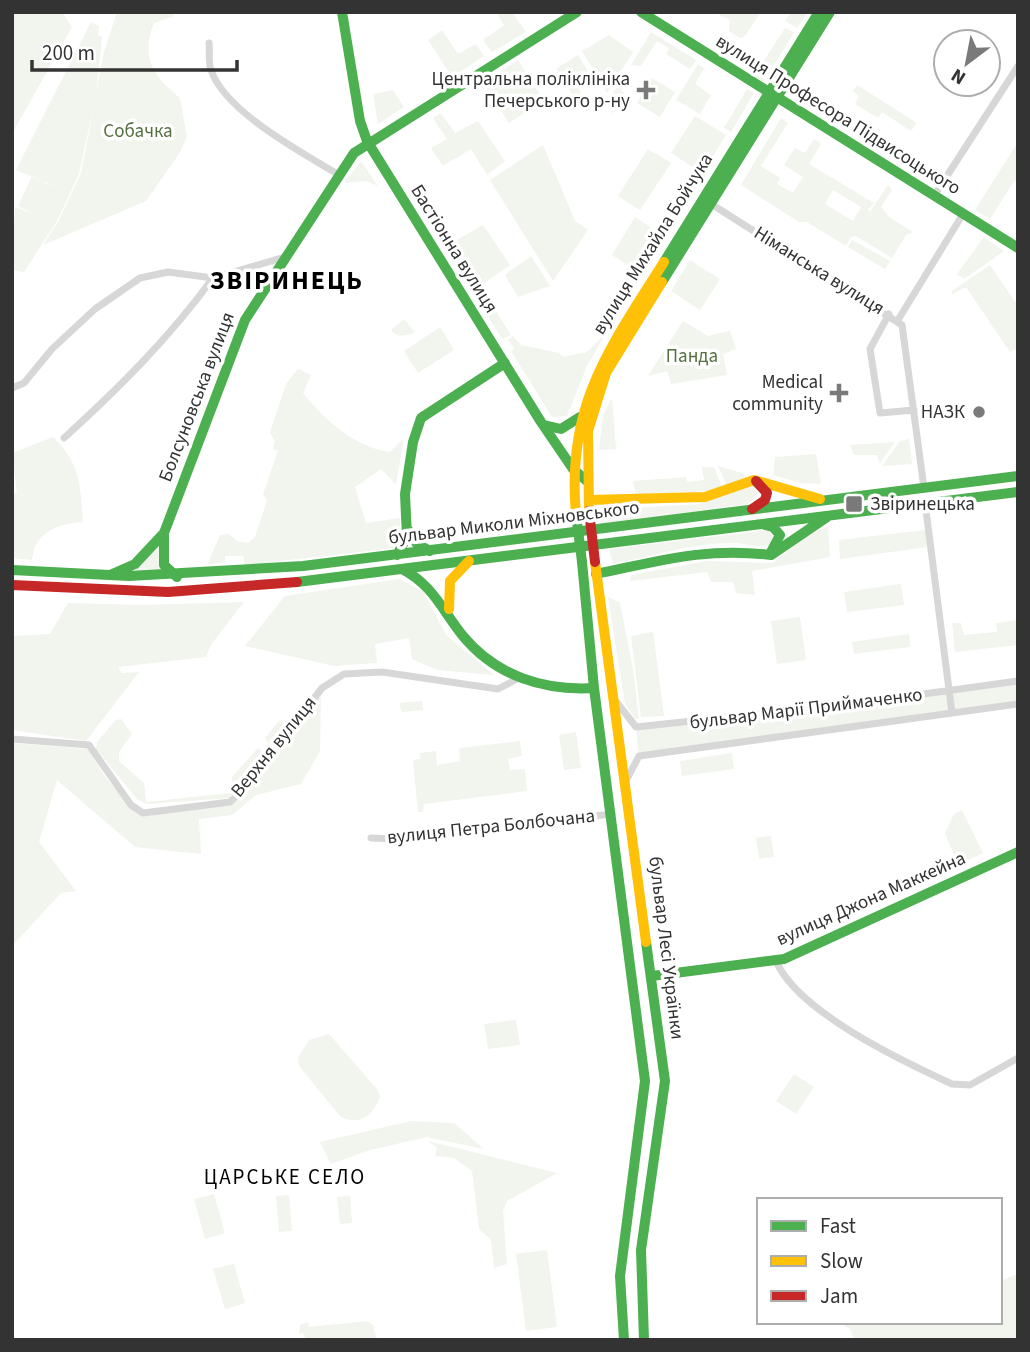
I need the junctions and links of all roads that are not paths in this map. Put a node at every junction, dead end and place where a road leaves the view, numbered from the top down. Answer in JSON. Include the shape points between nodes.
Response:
{"nodes":[{"id":1,"x":342,"y":12,"type":"edge"},
{"id":2,"x":577,"y":12,"type":"edge"},
{"id":3,"x":641,"y":12,"type":"edge"},
{"id":4,"x":819,"y":12,"type":"edge"},
{"id":5,"x":830,"y":12,"type":"edge"},
{"id":6,"x":209,"y":43,"type":"dead end"},
{"id":7,"x":1018,"y":66,"type":"edge"},
{"id":8,"x":772,"y":95,"type":"junction"},
{"id":9,"x":368,"y":141,"type":"junction"},
{"id":10,"x":339,"y":175,"type":"junction"},
{"id":11,"x":934,"y":196,"type":"junction"},
{"id":12,"x":706,"y":201,"type":"junction"},
{"id":13,"x":963,"y":214,"type":"junction"},
{"id":14,"x":1018,"y":248,"type":"edge"},
{"id":15,"x":285,"y":257,"type":"junction"},
{"id":16,"x":213,"y":278,"type":"junction"},
{"id":17,"x":889,"y":314,"type":"junction"},
{"id":18,"x":898,"y":320,"type":"junction"},
{"id":19,"x":505,"y":363,"type":"junction"},
{"id":20,"x":12,"y":388,"type":"edge"},
{"id":21,"x":914,"y":410,"type":"junction"},
{"id":22,"x":580,"y":417,"type":"junction"},
{"id":23,"x":541,"y":422,"type":"junction"},
{"id":24,"x":64,"y":438,"type":"dead end"},
{"id":25,"x":573,"y":469,"type":"junction"},
{"id":26,"x":1018,"y":476,"type":"edge"},
{"id":27,"x":754,"y":480,"type":"junction"},
{"id":28,"x":588,"y":482,"type":"junction"},
{"id":29,"x":923,"y":488,"type":"junction"},
{"id":30,"x":1018,"y":492,"type":"edge"},
{"id":31,"x":830,"y":501,"type":"junction"},
{"id":32,"x":925,"y":503,"type":"junction"},
{"id":33,"x":589,"y":505,"type":"junction"},
{"id":34,"x":747,"y":512,"type":"junction"},
{"id":35,"x":829,"y":516,"type":"junction"},
{"id":36,"x":755,"y":525,"type":"junction"},
{"id":37,"x":408,"y":530,"type":"junction"},
{"id":38,"x":164,"y":533,"type":"junction"},
{"id":39,"x":430,"y":551,"type":"junction"},
{"id":40,"x":397,"y":555,"type":"junction"},
{"id":41,"x":765,"y":555,"type":"junction"},
{"id":42,"x":470,"y":561,"type":"junction"},
{"id":43,"x":582,"y":562,"type":"joint"},
{"id":44,"x":596,"y":568,"type":"junction"},
{"id":45,"x":402,"y":569,"type":"junction"},
{"id":46,"x":12,"y":570,"type":"edge"},
{"id":47,"x":106,"y":576,"type":"junction"},
{"id":48,"x":177,"y":577,"type":"junction"},
{"id":49,"x":12,"y":585,"type":"edge"},
{"id":50,"x":600,"y":596,"type":"junction"},
{"id":51,"x":586,"y":597,"type":"junction"},
{"id":52,"x":449,"y":611,"type":"junction"},
{"id":53,"x":519,"y":678,"type":"junction"},
{"id":54,"x":1018,"y":681,"type":"edge"},
{"id":55,"x":594,"y":688,"type":"junction"},
{"id":56,"x":948,"y":692,"type":"junction"},
{"id":57,"x":611,"y":694,"type":"junction"},
{"id":58,"x":1018,"y":704,"type":"edge"},
{"id":59,"x":952,"y":713,"type":"junction"},
{"id":60,"x":12,"y":739,"type":"edge"},
{"id":61,"x":625,"y":782,"type":"junction"},
{"id":62,"x":611,"y":814,"type":"junction"},
{"id":63,"x":371,"y":838,"type":"dead end"},
{"id":64,"x":1018,"y":852,"type":"edge"},
{"id":65,"x":776,"y":961,"type":"junction"},
{"id":66,"x":652,"y":976,"type":"junction"},
{"id":67,"x":631,"y":978,"type":"junction"},
{"id":68,"x":1018,"y":1058,"type":"edge"},
{"id":69,"x":624,"y":1340,"type":"edge"},
{"id":70,"x":643,"y":1340,"type":"edge"}],
"edges":[{"from":1,"to":9,"type":"main road","name":"Бастіонна вулиця","via":[[360,121]]},
{"from":2,"to":9,"type":"main road","name":"Болсуновська вулиця"},
{"from":3,"to":8,"type":"main road","name":"вулиця Професора Підвисоцького"},
{"from":4,"to":8,"type":"main road","name":"вулиця Михайла Бойчука"},
{"from":5,"to":8,"type":"main road","name":"вулиця Михайла Бойчука"},
{"from":6,"to":10,"type":"street","via":[[211,70],[232,100],[260,126]]},
{"from":7,"to":11,"type":"street"},
{"from":8,"to":11,"type":"main road","name":"вулиця Професора Підвисоцького"},
{"from":8,"to":12,"type":"main road","name":"вулиця Михайла Бойчука"},
{"from":9,"to":10,"type":"main road","name":"Болсуновська вулиця"},
{"from":9,"to":19,"type":"main road","name":"Бастіонна вулиця"},
{"from":10,"to":15,"type":"main road","name":"Болсуновська вулиця"},
{"from":11,"to":13,"type":"main road","name":"вулиця Професора Підвисоцького"},
{"from":12,"to":17,"type":"street","name":"Німанська вулиця"},
{"from":12,"to":22,"type":"main road","name":"вулиця Михайла Бойчука","via":[[607,350]]},
{"from":12,"to":28,"type":"main road","name":"вулиця Михайла Бойчука","via":[[606,373],[588,431]]},
{"from":13,"to":14,"type":"main road","name":"вулиця Професора Підвисоцького"},
{"from":13,"to":18,"type":"street"},
{"from":15,"to":16,"type":"street"},
{"from":15,"to":38,"type":"main road","name":"Болсуновська вулиця","via":[[245,320]]},
{"from":16,"to":20,"type":"street","via":[[168,272],[139,278],[102,303],[52,349],[24,383]]},
{"from":16,"to":24,"type":"street","via":[[141,366]]},
{"from":17,"to":18,"type":"street","name":"Німанська вулиця"},
{"from":17,"to":21,"type":"street","via":[[870,349],[880,413]]},
{"from":18,"to":21,"type":"street","name":"Німанська вулиця","via":[[903,328]]},
{"from":19,"to":23,"type":"main road","name":"Бастіонна вулиця"},
{"from":19,"to":37,"type":"main road","via":[[421,418],[405,494]]},
{"from":21,"to":29,"type":"street","name":"Німанська вулиця"},
{"from":22,"to":23,"type":"main road","via":[[561,429],[547,428]]},
{"from":22,"to":25,"type":"main road","name":"вулиця Михайла Бойчука"},
{"from":23,"to":25,"type":"main road","name":"Бастіонна вулиця"},
{"from":25,"to":28,"type":"main road","name":"Бастіонна вулиця"},
{"from":25,"to":43,"type":"main road","name":"вулиця Михайла Бойчука","bridge":true},
{"from":26,"to":29,"type":"main road","name":"бульвар Миколи Міхновського"},
{"from":27,"to":31,"type":"main road"},
{"from":27,"to":33,"type":"main road","via":[[705,497]]},
{"from":27,"to":34,"type":"main road","via":[[764,487],[765,500]]},
{"from":28,"to":33,"type":"main road","name":"вулиця Михайла Бойчука"},
{"from":29,"to":31,"type":"main road","name":"бульвар Миколи Міхновського"},
{"from":30,"to":32,"type":"main road","name":"бульвар Миколи Міхновського"},
{"from":31,"to":34,"type":"main road","name":"бульвар Миколи Міхновського"},
{"from":32,"to":35,"type":"main road","name":"бульвар Миколи Міхновського"},
{"from":32,"to":56,"type":"street"},
{"from":33,"to":44,"type":"main road","name":"вулиця Михайла Бойчука","bridge":true},
{"from":34,"to":39,"type":"main road","name":"бульвар Миколи Міхновського"},
{"from":35,"to":36,"type":"main road","name":"бульвар Миколи Міхновського"},
{"from":35,"to":41,"type":"main road","via":[[776,554]]},
{"from":36,"to":41,"type":"main road","via":[[773,527],[779,535],[776,548]]},
{"from":36,"to":42,"type":"main road","name":"бульвар Миколи Міхновського"},
{"from":37,"to":39,"type":"main road","via":[[417,544]]},
{"from":37,"to":40,"type":"main road"},
{"from":38,"to":47,"type":"main road","name":"Болсуновська вулиця","via":[[135,564]]},
{"from":38,"to":48,"type":"main road","name":"Болсуновська вулиця","via":[[164,565]]},
{"from":39,"to":40,"type":"main road","name":"бульвар Миколи Міхновського"},
{"from":40,"to":48,"type":"main road","name":"бульвар Миколи Міхновського"},
{"from":41,"to":44,"type":"main road","via":[[701,552]]},
{"from":42,"to":45,"type":"main road","name":"бульвар Миколи Міхновського"},
{"from":42,"to":52,"type":"main road","via":[[457,568],[447,587]]},
{"from":43,"to":51,"type":"main road","name":"бульвар Лесі Українки"},
{"from":44,"to":50,"type":"main road","name":"бульвар Лесі Українки"},
{"from":45,"to":49,"type":"main road","name":"бульвар Миколи Міхновського","via":[[182,592]]},
{"from":45,"to":52,"type":"main road","via":[[425,580]]},
{"from":46,"to":47,"type":"main road","name":"бульвар Миколи Міхновського"},
{"from":47,"to":48,"type":"main road","name":"бульвар Миколи Міхновського"},
{"from":50,"to":51,"type":"main road"},
{"from":50,"to":57,"type":"main road","name":"бульвар Лесі Українки"},
{"from":51,"to":55,"type":"main road","name":"бульвар Лесі Українки"},
{"from":52,"to":53,"type":"main road","via":[[475,648]]},
{"from":53,"to":55,"type":"main road","via":[[554,689]]},
{"from":53,"to":60,"type":"street","name":"Верхня вулиця","via":[[498,689],[382,672],[344,674],[322,688],[230,802],[143,813],[131,805],[89,745]]},
{"from":54,"to":56,"type":"street","name":"бульвар Марії Приймаченко"},
{"from":55,"to":62,"type":"main road","name":"бульвар Лесі Українки"},
{"from":56,"to":57,"type":"street","name":"бульвар Марії Приймаченко","via":[[636,727]]},
{"from":56,"to":59,"type":"street"},
{"from":57,"to":61,"type":"main road","name":"бульвар Лесі Українки"},
{"from":58,"to":59,"type":"street","name":"бульвар Марії Приймаченко"},
{"from":59,"to":61,"type":"street","name":"бульвар Марії Приймаченко","via":[[639,756]]},
{"from":61,"to":66,"type":"main road","name":"бульвар Лесі Українки"},
{"from":62,"to":63,"type":"street","name":"вулиця Петра Болбочана"},
{"from":62,"to":67,"type":"main road","name":"бульвар Лесі Українки"},
{"from":64,"to":65,"type":"main road","name":"вулиця Джона Маккейна"},
{"from":65,"to":66,"type":"main road","name":"вулиця Джона Маккейна"},
{"from":65,"to":68,"type":"street","via":[[785,978],[844,1027],[952,1084],[970,1085]]},
{"from":66,"to":67,"type":"main road","name":"вулиця Джона Маккейна"},
{"from":66,"to":70,"type":"main road","name":"бульвар Лесі Українки","via":[[665,1081],[641,1250]]},
{"from":67,"to":69,"type":"main road","name":"бульвар Лесі Українки","via":[[645,1091],[620,1276]]}]}
